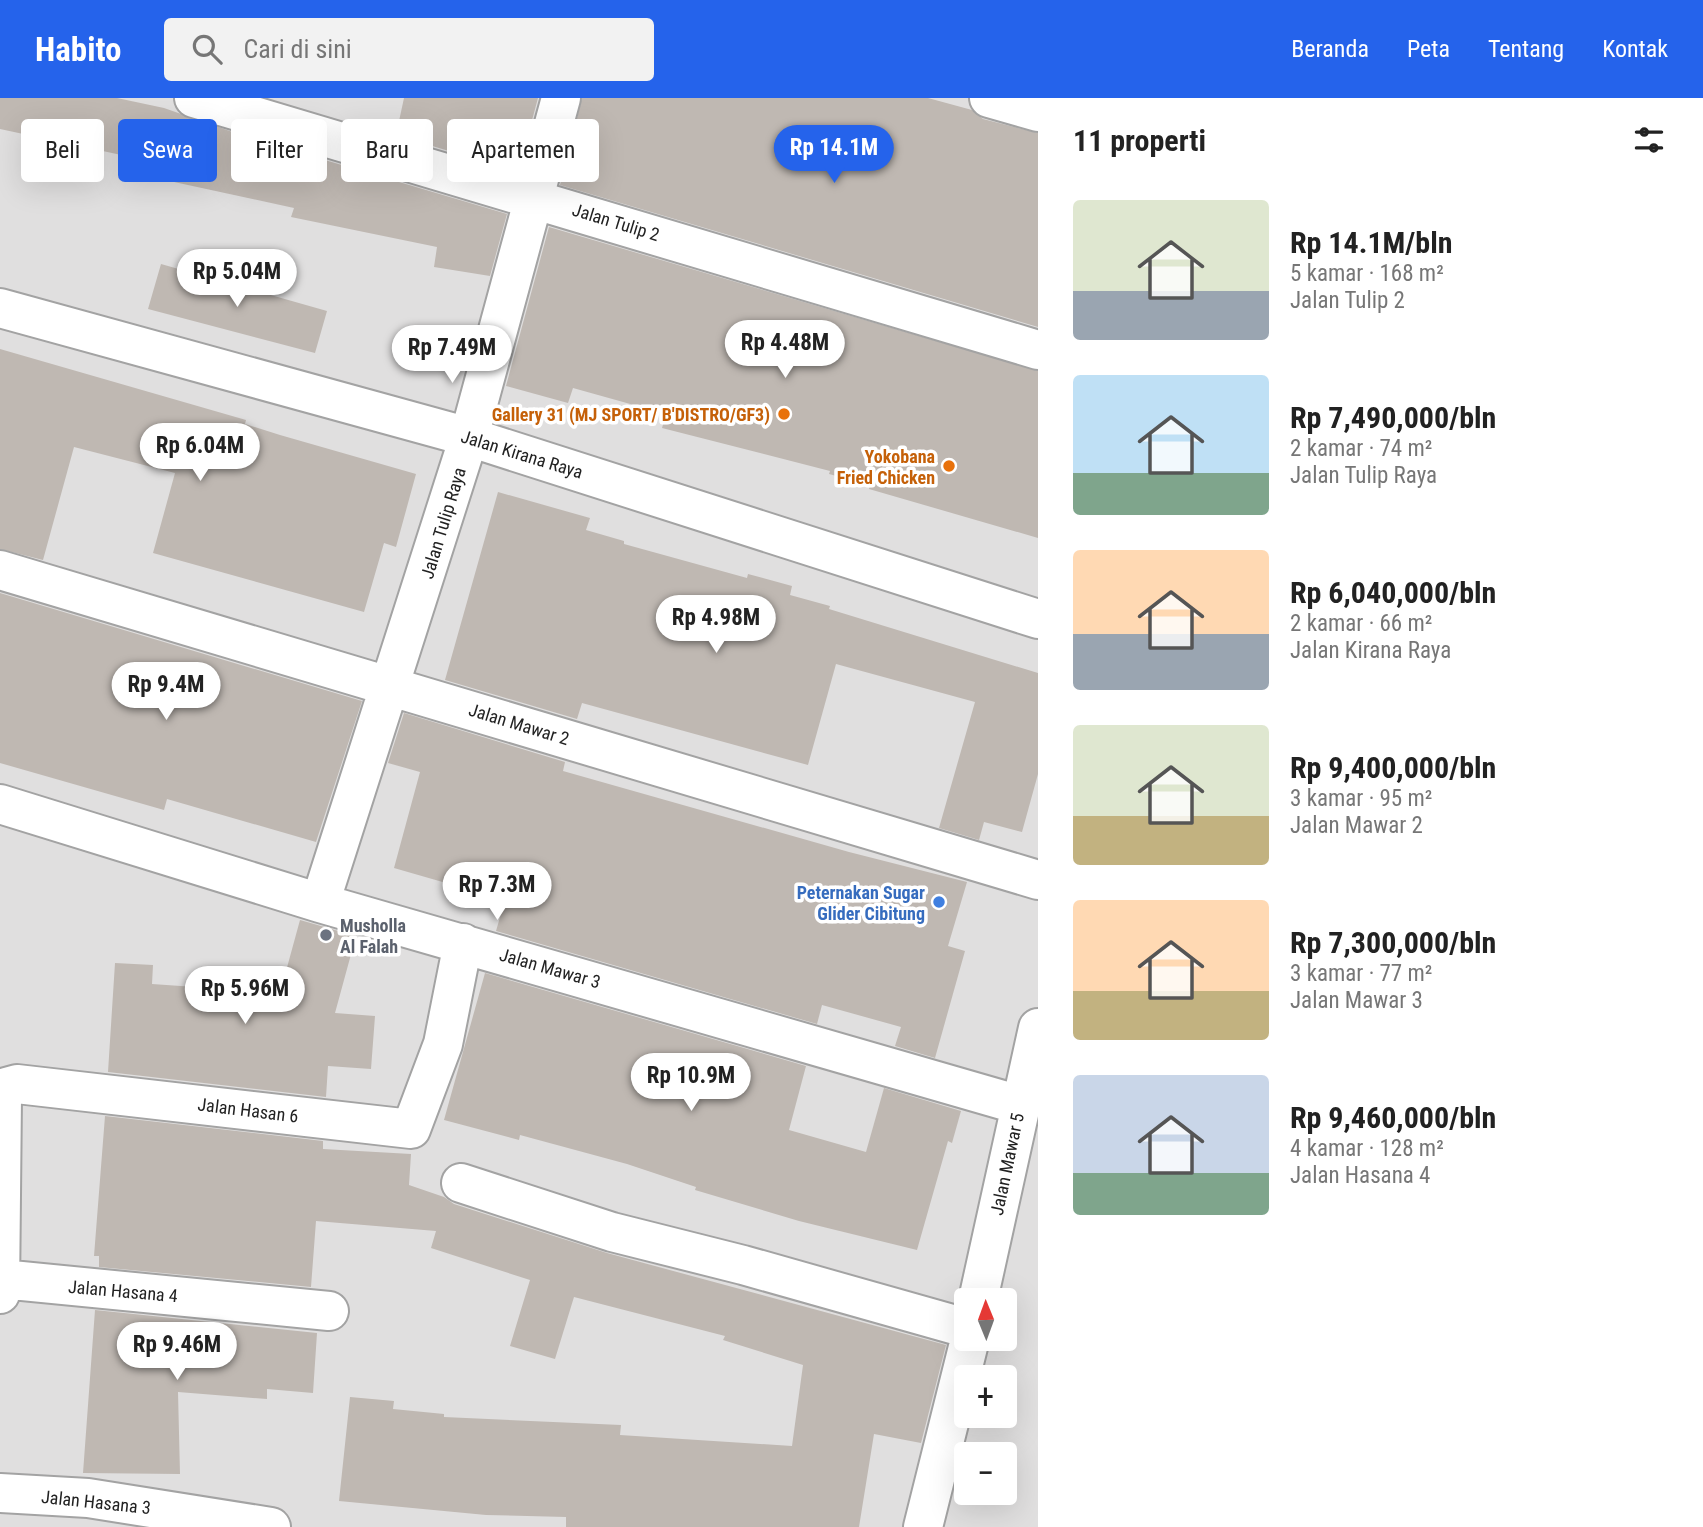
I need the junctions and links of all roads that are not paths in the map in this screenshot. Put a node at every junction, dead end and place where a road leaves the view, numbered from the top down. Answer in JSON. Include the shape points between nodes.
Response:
{"nodes":[{"id":1,"x":194,"y":98,"type":"edge"},
{"id":2,"x":561,"y":98,"type":"edge"},
{"id":3,"x":989,"y":98,"type":"edge"},
{"id":4,"x":1038,"y":112,"type":"edge"},
{"id":5,"x":532,"y":197,"type":"junction"},
{"id":6,"x":0,"y":308,"type":"edge"},
{"id":7,"x":1038,"y":350,"type":"edge"},
{"id":8,"x":470,"y":437,"type":"junction"},
{"id":9,"x":0,"y":570,"type":"edge"},
{"id":10,"x":1038,"y":619,"type":"edge"},
{"id":11,"x":392,"y":686,"type":"junction"},
{"id":12,"x":0,"y":804,"type":"edge"},
{"id":13,"x":1038,"y":880,"type":"edge"},
{"id":14,"x":320,"y":903,"type":"junction"},
{"id":15,"x":463,"y":943,"type":"junction"},
{"id":16,"x":1038,"y":1028,"type":"edge"},
{"id":17,"x":2,"y":1097,"type":"edge"},
{"id":18,"x":1020,"y":1105,"type":"junction"},
{"id":19,"x":461,"y":1183,"type":"dead end"},
{"id":20,"x":1,"y":1279,"type":"edge"},
{"id":21,"x":981,"y":1288,"type":"edge"},
{"id":22,"x":0,"y":1294,"type":"edge"},
{"id":23,"x":329,"y":1311,"type":"dead end"},
{"id":24,"x":954,"y":1325,"type":"edge"},
{"id":25,"x":967,"y":1351,"type":"edge"},
{"id":26,"x":0,"y":1493,"type":"edge"},
{"id":27,"x":192,"y":1520,"type":"edge"},
{"id":28,"x":271,"y":1527,"type":"edge"},
{"id":29,"x":923,"y":1527,"type":"edge"}],
"edges":[{"from":1,"to":5,"type":"street","name":"Jalan Tulip 2"},
{"from":2,"to":5,"type":"street","name":"Jalan Tulip Raya"},
{"from":3,"to":4,"type":"street"},
{"from":5,"to":7,"type":"street","name":"Jalan Tulip 2"},
{"from":5,"to":8,"type":"street","name":"Jalan Tulip Raya"},
{"from":6,"to":8,"type":"street","name":"Jalan Kirana Raya"},
{"from":8,"to":10,"type":"street","name":"Jalan Kirana Raya"},
{"from":8,"to":11,"type":"street","name":"Jalan Tulip Raya"},
{"from":9,"to":11,"type":"street","name":"Jalan Mawar 2"},
{"from":11,"to":13,"type":"street","name":"Jalan Mawar 2"},
{"from":11,"to":14,"type":"street","name":"Jalan Tulip Raya"},
{"from":12,"to":14,"type":"street","name":"Jalan Mawar 3"},
{"from":14,"to":15,"type":"street","name":"Jalan Mawar 3"},
{"from":15,"to":17,"type":"street","name":"Jalan Hasan 6","via":[[443,1044],[411,1129],[17,1084],[6,1087]]},
{"from":15,"to":18,"type":"street","name":"Jalan Mawar 3"},
{"from":16,"to":18,"type":"street","name":"Jalan Mawar 5"},
{"from":17,"to":20,"type":"street"},
{"from":18,"to":21,"type":"street","name":"Jalan Mawar 5"},
{"from":19,"to":24,"type":"street","via":[[599,1228]]},
{"from":20,"to":22,"type":"street"},
{"from":20,"to":23,"type":"street","name":"Jalan Hasana 4"},
{"from":25,"to":29,"type":"street"},
{"from":26,"to":27,"type":"street","name":"Jalan Hasana 3","via":[[88,1498]]},
{"from":27,"to":28,"type":"street","name":"Jalan Hasana 3"}]}
